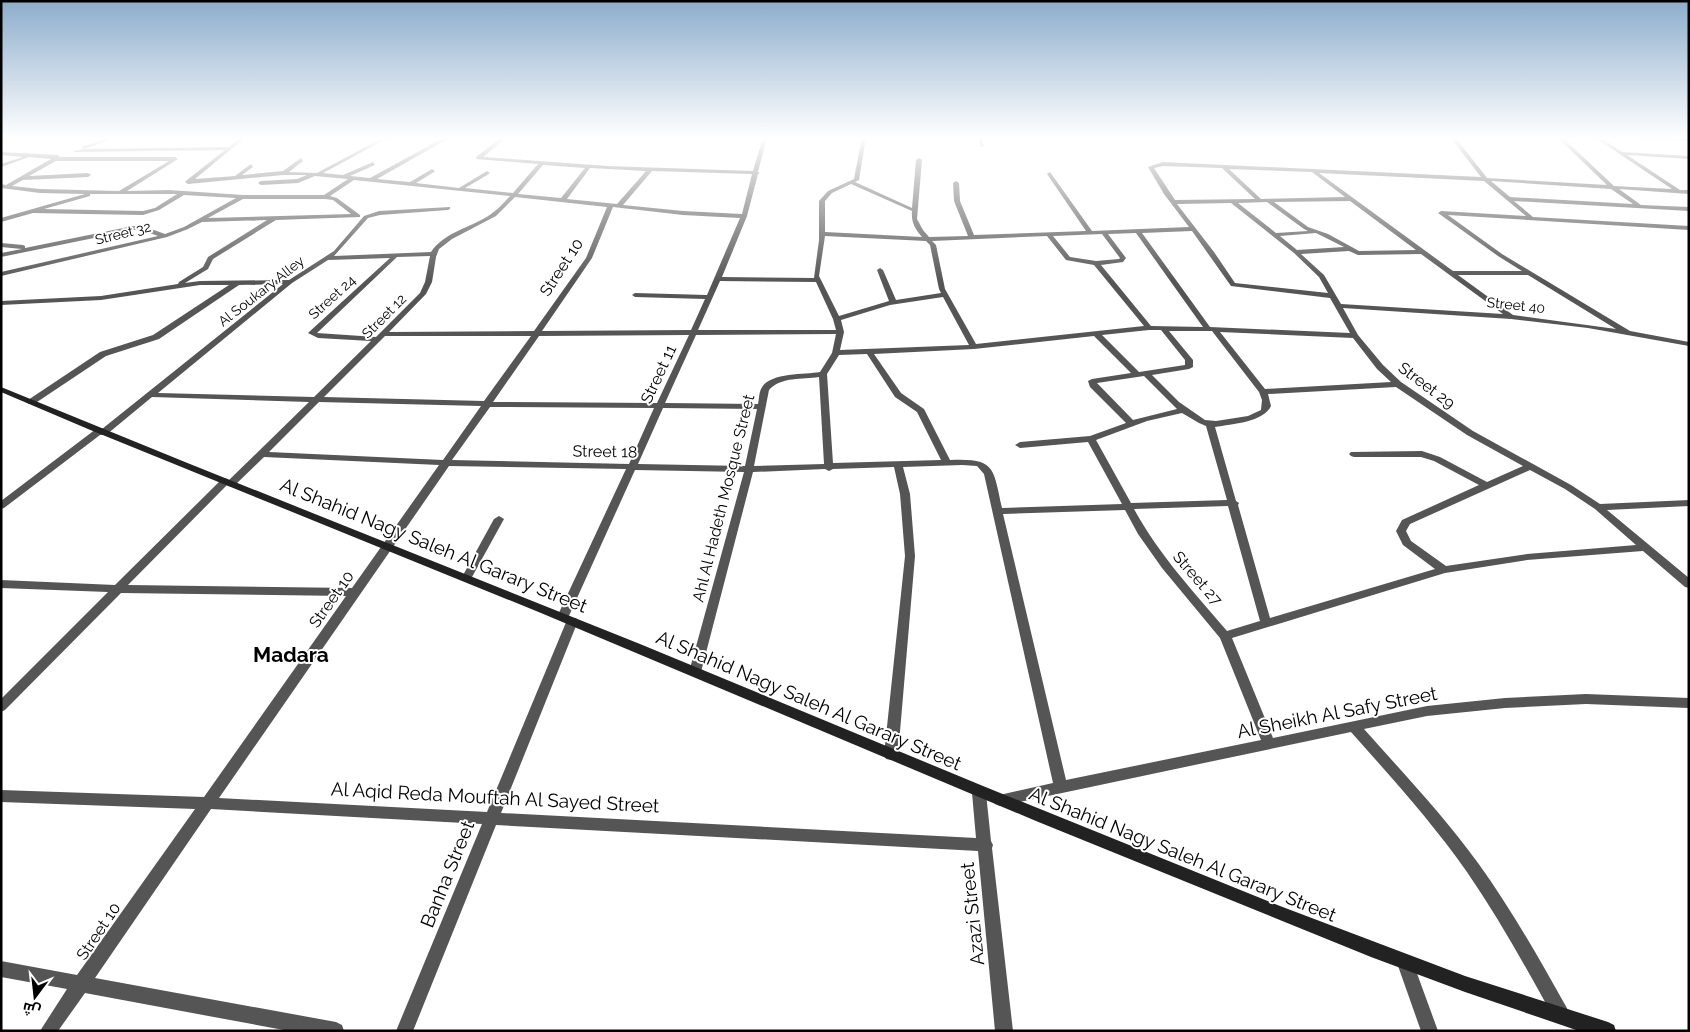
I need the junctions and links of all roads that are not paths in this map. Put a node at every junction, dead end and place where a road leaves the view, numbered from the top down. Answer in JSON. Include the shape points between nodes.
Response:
{"nodes":[{"id":1,"x":132,"y":185,"type":"edge"},
{"id":2,"x":186,"y":185,"type":"edge"},
{"id":3,"x":343,"y":185,"type":"edge"},
{"id":4,"x":434,"y":185,"type":"edge"},
{"id":5,"x":467,"y":185,"type":"edge"},
{"id":6,"x":521,"y":185,"type":"edge"},
{"id":7,"x":574,"y":185,"type":"edge"},
{"id":8,"x":635,"y":185,"type":"edge"},
{"id":9,"x":753,"y":185,"type":"edge"},
{"id":10,"x":849,"y":185,"type":"edge"},
{"id":11,"x":855,"y":185,"type":"edge"},
{"id":12,"x":916,"y":185,"type":"edge"},
{"id":13,"x":956,"y":185,"type":"edge"},
{"id":14,"x":1058,"y":185,"type":"edge"},
{"id":15,"x":1162,"y":185,"type":"edge"},
{"id":16,"x":1243,"y":185,"type":"edge"},
{"id":17,"x":1332,"y":185,"type":"edge"},
{"id":18,"x":1492,"y":185,"type":"edge"},
{"id":19,"x":1595,"y":185,"type":"edge"},
{"id":20,"x":1671,"y":185,"type":"edge"},
{"id":21,"x":4,"y":186,"type":"edge"},
{"id":22,"x":1610,"y":186,"type":"junction"},
{"id":23,"x":462,"y":188,"type":"junction"},
{"id":24,"x":1680,"y":191,"type":"junction"},
{"id":25,"x":99,"y":192,"type":"junction"},
{"id":26,"x":121,"y":192,"type":"junction"},
{"id":27,"x":180,"y":192,"type":"junction"},
{"id":28,"x":1689,"y":192,"type":"edge"},
{"id":29,"x":513,"y":194,"type":"junction"},
{"id":30,"x":243,"y":197,"type":"junction"},
{"id":31,"x":325,"y":197,"type":"junction"},
{"id":32,"x":1689,"y":197,"type":"edge"},
{"id":33,"x":1351,"y":199,"type":"junction"},
{"id":34,"x":563,"y":200,"type":"junction"},
{"id":35,"x":1259,"y":200,"type":"junction"},
{"id":36,"x":1268,"y":200,"type":"junction"},
{"id":37,"x":1508,"y":200,"type":"junction"},
{"id":38,"x":1232,"y":201,"type":"junction"},
{"id":39,"x":1173,"y":202,"type":"junction"},
{"id":40,"x":615,"y":206,"type":"junction"},
{"id":41,"x":1639,"y":206,"type":"junction"},
{"id":42,"x":448,"y":208,"type":"dead end"},
{"id":43,"x":1689,"y":209,"type":"edge"},
{"id":44,"x":913,"y":210,"type":"junction"},
{"id":45,"x":32,"y":211,"type":"junction"},
{"id":46,"x":369,"y":215,"type":"junction"},
{"id":47,"x":356,"y":216,"type":"junction"},
{"id":48,"x":744,"y":216,"type":"junction"},
{"id":49,"x":275,"y":218,"type":"junction"},
{"id":50,"x":1531,"y":218,"type":"junction"},
{"id":51,"x":1,"y":220,"type":"edge"},
{"id":52,"x":200,"y":220,"type":"junction"},
{"id":53,"x":1194,"y":229,"type":"junction"},
{"id":54,"x":1687,"y":229,"type":"edge"},
{"id":55,"x":1138,"y":232,"type":"junction"},
{"id":56,"x":1315,"y":232,"type":"junction"},
{"id":57,"x":1090,"y":233,"type":"junction"},
{"id":58,"x":1104,"y":233,"type":"junction"},
{"id":59,"x":822,"y":234,"type":"junction"},
{"id":60,"x":1049,"y":235,"type":"junction"},
{"id":61,"x":165,"y":236,"type":"junction"},
{"id":62,"x":1276,"y":236,"type":"junction"},
{"id":63,"x":972,"y":237,"type":"junction"},
{"id":64,"x":928,"y":239,"type":"junction"},
{"id":65,"x":1,"y":246,"type":"edge"},
{"id":66,"x":33,"y":248,"type":"junction"},
{"id":67,"x":1349,"y":249,"type":"junction"},
{"id":68,"x":1296,"y":252,"type":"junction"},
{"id":69,"x":1423,"y":252,"type":"junction"},
{"id":70,"x":433,"y":254,"type":"junction"},
{"id":71,"x":1,"y":255,"type":"edge"},
{"id":72,"x":396,"y":255,"type":"junction"},
{"id":73,"x":326,"y":258,"type":"junction"},
{"id":74,"x":1096,"y":263,"type":"junction"},
{"id":75,"x":880,"y":270,"type":"dead end"},
{"id":76,"x":1452,"y":273,"type":"junction"},
{"id":77,"x":1529,"y":273,"type":"junction"},
{"id":78,"x":1,"y":274,"type":"edge"},
{"id":79,"x":718,"y":279,"type":"junction"},
{"id":80,"x":819,"y":280,"type":"junction"},
{"id":81,"x":238,"y":282,"type":"junction"},
{"id":82,"x":290,"y":282,"type":"junction"},
{"id":83,"x":178,"y":285,"type":"junction"},
{"id":84,"x":635,"y":295,"type":"dead end"},
{"id":85,"x":946,"y":295,"type":"junction"},
{"id":86,"x":1334,"y":296,"type":"junction"},
{"id":87,"x":710,"y":297,"type":"junction"},
{"id":88,"x":893,"y":302,"type":"junction"},
{"id":89,"x":1,"y":303,"type":"edge"},
{"id":90,"x":1339,"y":306,"type":"junction"},
{"id":91,"x":1511,"y":317,"type":"junction"},
{"id":92,"x":837,"y":319,"type":"junction"},
{"id":93,"x":1149,"y":328,"type":"junction"},
{"id":94,"x":1163,"y":328,"type":"junction"},
{"id":95,"x":1211,"y":329,"type":"junction"},
{"id":96,"x":840,"y":332,"type":"junction"},
{"id":97,"x":1095,"y":332,"type":"junction"},
{"id":98,"x":693,"y":333,"type":"junction"},
{"id":99,"x":1628,"y":333,"type":"junction"},
{"id":100,"x":536,"y":334,"type":"junction"},
{"id":101,"x":382,"y":336,"type":"junction"},
{"id":102,"x":1355,"y":336,"type":"junction"},
{"id":103,"x":1689,"y":344,"type":"edge"},
{"id":104,"x":974,"y":347,"type":"junction"},
{"id":105,"x":836,"y":353,"type":"junction"},
{"id":106,"x":870,"y":353,"type":"junction"},
{"id":107,"x":823,"y":374,"type":"junction"},
{"id":108,"x":1147,"y":374,"type":"junction"},
{"id":109,"x":1138,"y":375,"type":"junction"},
{"id":110,"x":1398,"y":384,"type":"junction"},
{"id":111,"x":1,"y":389,"type":"edge"},
{"id":112,"x":1263,"y":392,"type":"junction"},
{"id":113,"x":152,"y":395,"type":"junction"},
{"id":114,"x":319,"y":400,"type":"junction"},
{"id":115,"x":31,"y":402,"type":"junction"},
{"id":116,"x":488,"y":404,"type":"junction"},
{"id":117,"x":660,"y":406,"type":"junction"},
{"id":118,"x":762,"y":407,"type":"junction"},
{"id":119,"x":1185,"y":410,"type":"junction"},
{"id":120,"x":1132,"y":424,"type":"junction"},
{"id":121,"x":1210,"y":424,"type":"junction"},
{"id":122,"x":101,"y":432,"type":"junction"},
{"id":123,"x":1092,"y":439,"type":"junction"},
{"id":124,"x":1020,"y":445,"type":"dead end"},
{"id":125,"x":262,"y":454,"type":"junction"},
{"id":126,"x":1354,"y":454,"type":"dead end"},
{"id":127,"x":447,"y":463,"type":"junction"},
{"id":128,"x":948,"y":464,"type":"junction"},
{"id":129,"x":898,"y":465,"type":"junction"},
{"id":130,"x":1530,"y":466,"type":"junction"},
{"id":131,"x":632,"y":467,"type":"junction"},
{"id":132,"x":829,"y":468,"type":"junction"},
{"id":133,"x":749,"y":469,"type":"junction"},
{"id":134,"x":228,"y":483,"type":"junction"},
{"id":135,"x":1488,"y":486,"type":"junction"},
{"id":136,"x":1234,"y":503,"type":"junction"},
{"id":137,"x":1689,"y":503,"type":"edge"},
{"id":138,"x":1,"y":506,"type":"edge"},
{"id":139,"x":1129,"y":506,"type":"junction"},
{"id":140,"x":1598,"y":507,"type":"junction"},
{"id":141,"x":997,"y":510,"type":"junction"},
{"id":142,"x":499,"y":519,"type":"dead end"},
{"id":143,"x":388,"y":546,"type":"junction"},
{"id":144,"x":1646,"y":547,"type":"junction"},
{"id":145,"x":1444,"y":570,"type":"junction"},
{"id":146,"x":467,"y":577,"type":"junction"},
{"id":147,"x":1,"y":584,"type":"edge"},
{"id":148,"x":1689,"y":584,"type":"edge"},
{"id":149,"x":119,"y":589,"type":"junction"},
{"id":150,"x":356,"y":592,"type":"junction"},
{"id":151,"x":567,"y":619,"type":"junction"},
{"id":152,"x":1266,"y":623,"type":"junction"},
{"id":153,"x":1225,"y":636,"type":"junction"},
{"id":154,"x":695,"y":672,"type":"junction"},
{"id":155,"x":1689,"y":703,"type":"edge"},
{"id":156,"x":1,"y":707,"type":"edge"},
{"id":157,"x":1353,"y":726,"type":"junction"},
{"id":158,"x":1269,"y":743,"type":"junction"},
{"id":159,"x":891,"y":755,"type":"junction"},
{"id":160,"x":1061,"y":787,"type":"junction"},
{"id":161,"x":979,"y":793,"type":"junction"},
{"id":162,"x":1,"y":796,"type":"edge"},
{"id":163,"x":998,"y":801,"type":"junction"},
{"id":164,"x":206,"y":803,"type":"junction"},
{"id":165,"x":492,"y":818,"type":"junction"},
{"id":166,"x":986,"y":844,"type":"junction"},
{"id":167,"x":1405,"y":963,"type":"junction"},
{"id":168,"x":1,"y":969,"type":"edge"},
{"id":169,"x":82,"y":984,"type":"junction"},
{"id":170,"x":1563,"y":1018,"type":"junction"},
{"id":171,"x":48,"y":1031,"type":"edge"},
{"id":172,"x":336,"y":1031,"type":"edge"},
{"id":173,"x":404,"y":1031,"type":"edge"},
{"id":174,"x":1004,"y":1031,"type":"edge"},
{"id":175,"x":1430,"y":1031,"type":"edge"},
{"id":176,"x":1608,"y":1031,"type":"edge"}],
"edges":[{"from":1,"to":26,"type":"street"},
{"from":2,"to":27,"type":"street"},
{"from":3,"to":31,"type":"street"},
{"from":4,"to":23,"type":"street"},
{"from":5,"to":23,"type":"street"},
{"from":6,"to":29,"type":"street"},
{"from":7,"to":34,"type":"street"},
{"from":8,"to":40,"type":"street","name":"Street 10"},
{"from":9,"to":48,"type":"street","name":"Street 11"},
{"from":10,"to":59,"type":"street","via":[[825,196],[822,201]]},
{"from":11,"to":44,"type":"street"},
{"from":12,"to":44,"type":"street"},
{"from":13,"to":63,"type":"street","via":[[957,200]]},
{"from":14,"to":57,"type":"street"},
{"from":15,"to":39,"type":"street"},
{"from":16,"to":35,"type":"street"},
{"from":17,"to":33,"type":"street"},
{"from":18,"to":37,"type":"street"},
{"from":19,"to":22,"type":"street"},
{"from":20,"to":24,"type":"street"},
{"from":21,"to":25,"type":"street"},
{"from":22,"to":24,"type":"street"},
{"from":22,"to":41,"type":"street"},
{"from":23,"to":29,"type":"street"},
{"from":24,"to":28,"type":"street"},
{"from":24,"to":32,"type":"street"},
{"from":25,"to":26,"type":"street"},
{"from":25,"to":45,"type":"street"},
{"from":26,"to":27,"type":"street"},
{"from":27,"to":30,"type":"street"},
{"from":27,"to":45,"type":"street","via":[[156,209],[143,213]]},
{"from":29,"to":34,"type":"street"},
{"from":29,"to":70,"type":"street","via":[[493,215],[442,243]]},
{"from":30,"to":31,"type":"street"},
{"from":30,"to":52,"type":"street","name":"Street 32"},
{"from":31,"to":47,"type":"street"},
{"from":33,"to":36,"type":"street"},
{"from":33,"to":69,"type":"street"},
{"from":34,"to":40,"type":"street"},
{"from":35,"to":36,"type":"street"},
{"from":35,"to":38,"type":"street"},
{"from":36,"to":56,"type":"street"},
{"from":37,"to":41,"type":"street"},
{"from":37,"to":50,"type":"street"},
{"from":38,"to":39,"type":"street"},
{"from":38,"to":62,"type":"street","name":"Street 29"},
{"from":39,"to":53,"type":"street"},
{"from":40,"to":48,"type":"street"},
{"from":40,"to":100,"type":"street","name":"Street 10","via":[[589,258]]},
{"from":41,"to":43,"type":"street"},
{"from":42,"to":46,"type":"street"},
{"from":44,"to":64,"type":"street","via":[[916,225]]},
{"from":45,"to":51,"type":"street"},
{"from":46,"to":47,"type":"street"},
{"from":46,"to":73,"type":"street","name":"Al Soukary Alley","via":[[343,246]]},
{"from":47,"to":49,"type":"street"},
{"from":48,"to":79,"type":"street","name":"Street 11"},
{"from":49,"to":52,"type":"street"},
{"from":49,"to":83,"type":"street","via":[[210,258],[206,268]]},
{"from":50,"to":54,"type":"street"},
{"from":50,"to":77,"type":"street","via":[[1441,213]]},
{"from":52,"to":61,"type":"street","name":"Street 32"},
{"from":53,"to":55,"type":"street"},
{"from":53,"to":86,"type":"street","via":[[1233,285]]},
{"from":55,"to":58,"type":"street"},
{"from":55,"to":95,"type":"street"},
{"from":56,"to":62,"type":"street"},
{"from":56,"to":67,"type":"street"},
{"from":57,"to":58,"type":"street"},
{"from":57,"to":60,"type":"street"},
{"from":58,"to":74,"type":"street","via":[[1123,258],[1117,262]]},
{"from":59,"to":64,"type":"street"},
{"from":59,"to":80,"type":"street","via":[[816,271]]},
{"from":60,"to":63,"type":"street"},
{"from":60,"to":74,"type":"street","via":[[1068,259]]},
{"from":61,"to":66,"type":"street","via":[[133,228]]},
{"from":61,"to":78,"type":"street","name":"Street 32"},
{"from":62,"to":68,"type":"street","name":"Street 29"},
{"from":63,"to":64,"type":"street"},
{"from":64,"to":85,"type":"street","via":[[933,245]]},
{"from":65,"to":66,"type":"street"},
{"from":66,"to":71,"type":"street"},
{"from":67,"to":68,"type":"street"},
{"from":67,"to":69,"type":"street","via":[[1364,254]]},
{"from":68,"to":86,"type":"street","name":"Street 29","via":[[1322,276]]},
{"from":69,"to":76,"type":"street"},
{"from":70,"to":72,"type":"street"},
{"from":70,"to":101,"type":"street","name":"Street 12","via":[[427,288]]},
{"from":72,"to":73,"type":"street"},
{"from":72,"to":101,"type":"street","name":"Street 24","via":[[312,333],[318,336]]},
{"from":73,"to":82,"type":"street","name":"Al Soukary Alley"},
{"from":74,"to":93,"type":"street"},
{"from":75,"to":88,"type":"street"},
{"from":76,"to":77,"type":"street"},
{"from":76,"to":91,"type":"street"},
{"from":77,"to":99,"type":"street"},
{"from":79,"to":80,"type":"street"},
{"from":79,"to":87,"type":"street","name":"Street 11"},
{"from":80,"to":92,"type":"street"},
{"from":81,"to":82,"type":"street"},
{"from":81,"to":83,"type":"street"},
{"from":81,"to":115,"type":"street","via":[[156,337],[103,354]]},
{"from":82,"to":113,"type":"street","name":"Al Soukary Alley"},
{"from":83,"to":89,"type":"street","via":[[101,298]]},
{"from":84,"to":87,"type":"street"},
{"from":85,"to":88,"type":"street"},
{"from":85,"to":104,"type":"street"},
{"from":86,"to":90,"type":"street","name":"Street 29"},
{"from":87,"to":98,"type":"street","name":"Street 11"},
{"from":88,"to":92,"type":"street"},
{"from":90,"to":91,"type":"street","name":"Street 40"},
{"from":90,"to":102,"type":"street","name":"Street 29"},
{"from":91,"to":99,"type":"street","name":"Street 40"},
{"from":92,"to":96,"type":"street"},
{"from":93,"to":94,"type":"street"},
{"from":93,"to":97,"type":"street"},
{"from":94,"to":95,"type":"street"},
{"from":94,"to":108,"type":"street","via":[[1189,367]]},
{"from":95,"to":102,"type":"street"},
{"from":95,"to":112,"type":"street"},
{"from":96,"to":98,"type":"street"},
{"from":96,"to":105,"type":"street"},
{"from":97,"to":104,"type":"street"},
{"from":97,"to":109,"type":"street"},
{"from":98,"to":100,"type":"street"},
{"from":98,"to":117,"type":"street","name":"Street 11"},
{"from":99,"to":103,"type":"street","name":"Street 40"},
{"from":100,"to":101,"type":"street"},
{"from":100,"to":116,"type":"street","name":"Street 10"},
{"from":101,"to":114,"type":"street","name":"Street 12"},
{"from":102,"to":110,"type":"street","name":"Street 29"},
{"from":104,"to":106,"type":"street"},
{"from":105,"to":106,"type":"street"},
{"from":105,"to":107,"type":"street"},
{"from":106,"to":128,"type":"street","via":[[898,395],[927,419]]},
{"from":107,"to":118,"type":"street","name":"Ahl Al Hadeth Mosque Street","via":[[773,382],[765,389]]},
{"from":107,"to":132,"type":"street"},
{"from":108,"to":109,"type":"street"},
{"from":108,"to":119,"type":"street"},
{"from":109,"to":120,"type":"street","via":[[1092,381]]},
{"from":110,"to":112,"type":"street"},
{"from":110,"to":130,"type":"street","name":"Street 29","via":[[1456,425]]},
{"from":111,"to":115,"type":"street","name":"Al Shahid Nagy Saleh Al Garary Street"},
{"from":112,"to":121,"type":"street","via":[[1268,401],[1262,413],[1252,418]]},
{"from":113,"to":114,"type":"street"},
{"from":113,"to":122,"type":"street","name":"Al Soukary Alley"},
{"from":114,"to":116,"type":"street"},
{"from":114,"to":125,"type":"street","name":"Street 12"},
{"from":115,"to":122,"type":"street","name":"Al Shahid Nagy Saleh Al Garary Street"},
{"from":116,"to":117,"type":"street"},
{"from":116,"to":127,"type":"street","name":"Street 10"},
{"from":117,"to":118,"type":"street"},
{"from":117,"to":131,"type":"street","name":"Street 11"},
{"from":118,"to":133,"type":"street","name":"Ahl Al Hadeth Mosque Street"},
{"from":119,"to":120,"type":"street"},
{"from":119,"to":121,"type":"street"},
{"from":120,"to":123,"type":"street"},
{"from":121,"to":136,"type":"street"},
{"from":122,"to":134,"type":"street","name":"Al Shahid Nagy Saleh Al Garary Street"},
{"from":122,"to":138,"type":"street","name":"Al Soukary Alley"},
{"from":123,"to":124,"type":"street"},
{"from":123,"to":139,"type":"street","name":"Street 27"},
{"from":125,"to":127,"type":"street","name":"Street 18"},
{"from":125,"to":134,"type":"street","name":"Street 12"},
{"from":126,"to":135,"type":"street","via":[[1422,454]]},
{"from":127,"to":131,"type":"street","name":"Street 18"},
{"from":127,"to":143,"type":"street","name":"Street 10"},
{"from":128,"to":129,"type":"street","name":"Street 18"},
{"from":128,"to":141,"type":"street","name":"Street 18","via":[[970,462],[987,469]]},
{"from":129,"to":132,"type":"street","name":"Street 18"},
{"from":129,"to":159,"type":"street","via":[[909,524],[910,556]]},
{"from":130,"to":135,"type":"street"},
{"from":130,"to":140,"type":"street","name":"Street 29"},
{"from":131,"to":133,"type":"street","name":"Street 18"},
{"from":131,"to":151,"type":"street","name":"Street 11"},
{"from":132,"to":133,"type":"street","name":"Street 18"},
{"from":133,"to":154,"type":"street","name":"Ahl Al Hadeth Mosque Street"},
{"from":134,"to":143,"type":"street","name":"Al Shahid Nagy Saleh Al Garary Street"},
{"from":134,"to":149,"type":"street","name":"Street 12"},
{"from":135,"to":145,"type":"street","via":[[1402,526],[1407,543]]},
{"from":136,"to":139,"type":"street"},
{"from":136,"to":152,"type":"street"},
{"from":137,"to":140,"type":"street"},
{"from":139,"to":141,"type":"street"},
{"from":139,"to":153,"type":"street","name":"Street 27","via":[[1155,551]]},
{"from":140,"to":144,"type":"street","name":"Street 29"},
{"from":141,"to":160,"type":"street"},
{"from":142,"to":146,"type":"street"},
{"from":143,"to":146,"type":"street","name":"Al Shahid Nagy Saleh Al Garary Street"},
{"from":143,"to":150,"type":"street","name":"Street 10"},
{"from":144,"to":145,"type":"street","via":[[1527,557]]},
{"from":144,"to":148,"type":"street","name":"Street 29"},
{"from":145,"to":152,"type":"street"},
{"from":146,"to":151,"type":"street","name":"Al Shahid Nagy Saleh Al Garary Street"},
{"from":147,"to":149,"type":"street"},
{"from":149,"to":150,"type":"street"},
{"from":149,"to":156,"type":"street","name":"Street 12"},
{"from":150,"to":164,"type":"street","name":"Street 10"},
{"from":151,"to":154,"type":"street","name":"Al Shahid Nagy Saleh Al Garary Street"},
{"from":151,"to":165,"type":"street","name":"Banha Street"},
{"from":152,"to":153,"type":"street"},
{"from":153,"to":158,"type":"street","name":"Street 27"},
{"from":154,"to":159,"type":"street","name":"Al Shahid Nagy Saleh Al Garary Street"},
{"from":155,"to":157,"type":"street","name":"Al Sheikh Al Safy Street","via":[[1586,699],[1505,703],[1427,712]]},
{"from":157,"to":158,"type":"street","name":"Al Sheikh Al Safy Street"},
{"from":157,"to":170,"type":"street","via":[[1458,848],[1512,927]]},
{"from":158,"to":160,"type":"street","name":"Al Sheikh Al Safy Street"},
{"from":159,"to":161,"type":"street","name":"Al Shahid Nagy Saleh Al Garary Street"},
{"from":160,"to":163,"type":"street","name":"Al Sheikh Al Safy Street"},
{"from":161,"to":163,"type":"street","name":"Al Shahid Nagy Saleh Al Garary Street"},
{"from":161,"to":166,"type":"street","name":"Azazi Street"},
{"from":162,"to":164,"type":"street","name":"Al Aqid Reda Mouftah Al Sayed Street"},
{"from":163,"to":167,"type":"street","name":"Al Shahid Nagy Saleh Al Garary Street"},
{"from":164,"to":165,"type":"street","name":"Al Aqid Reda Mouftah Al Sayed Street"},
{"from":164,"to":169,"type":"street","name":"Street 10"},
{"from":165,"to":166,"type":"street","name":"Al Aqid Reda Mouftah Al Sayed Street"},
{"from":165,"to":173,"type":"street","name":"Banha Street"},
{"from":166,"to":174,"type":"street","name":"Azazi Street"},
{"from":167,"to":170,"type":"street","name":"Al Shahid Nagy Saleh Al Garary Street"},
{"from":167,"to":175,"type":"street"},
{"from":168,"to":169,"type":"street"},
{"from":169,"to":171,"type":"street","name":"Street 10"},
{"from":169,"to":172,"type":"street"},
{"from":170,"to":176,"type":"street","name":"Al Shahid Nagy Saleh Al Garary Street"}]}
